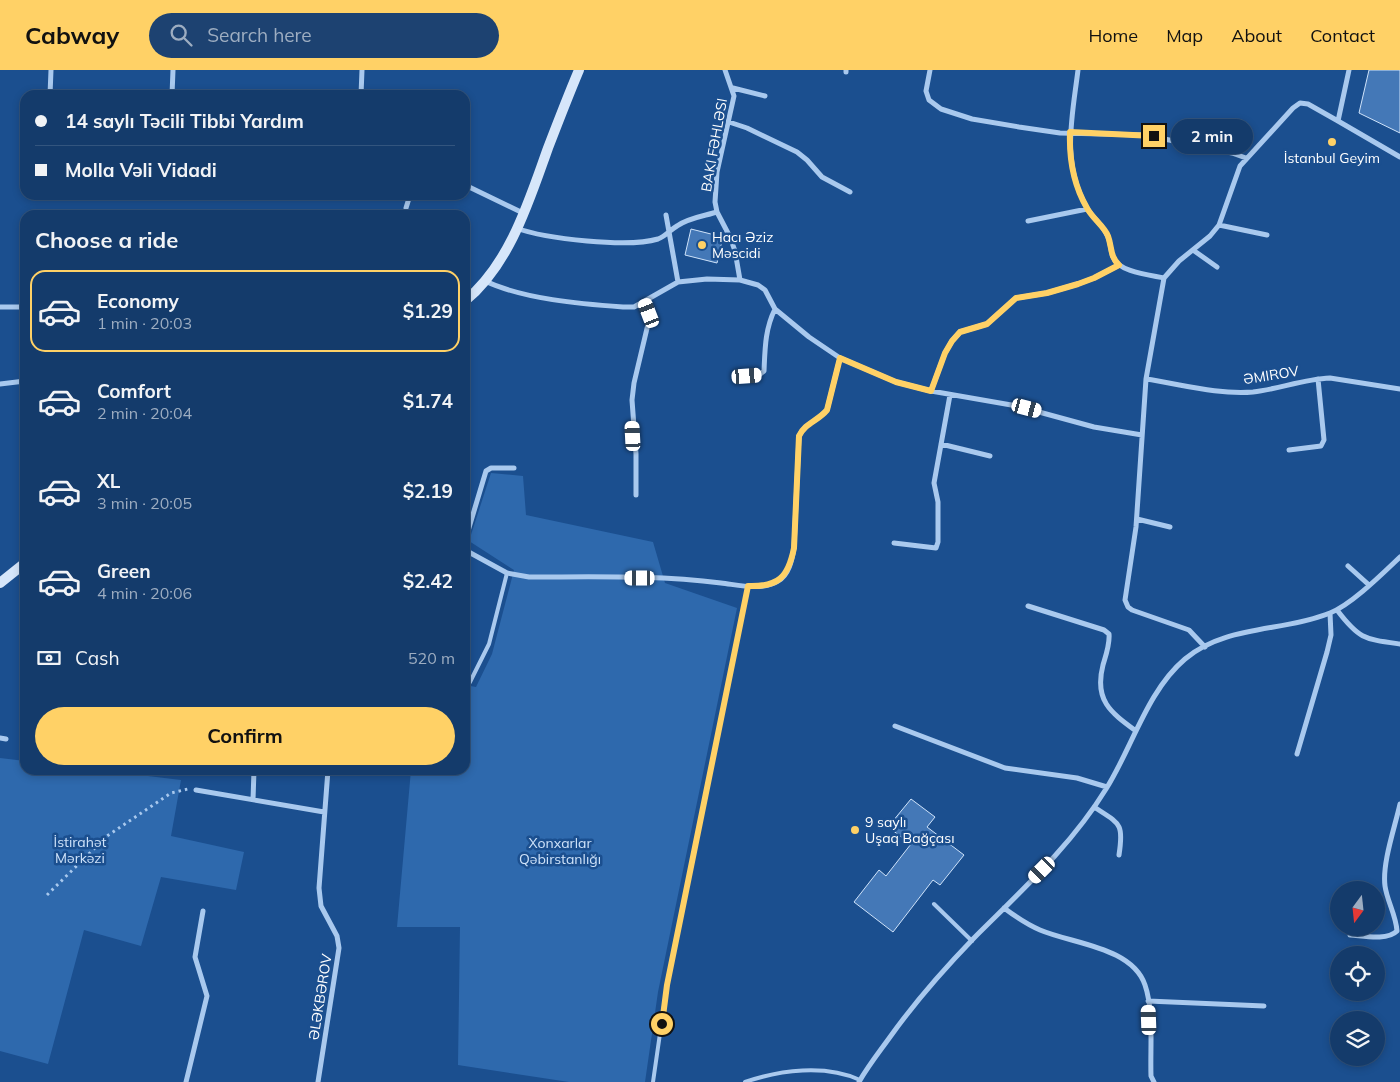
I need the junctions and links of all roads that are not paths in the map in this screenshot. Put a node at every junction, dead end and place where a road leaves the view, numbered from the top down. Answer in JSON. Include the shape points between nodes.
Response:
{"nodes":[{"id":1,"x":51,"y":70,"type":"edge"},
{"id":2,"x":173,"y":70,"type":"edge"},
{"id":3,"x":362,"y":70,"type":"edge"},
{"id":4,"x":579,"y":70,"type":"edge"},
{"id":5,"x":725,"y":70,"type":"edge"},
{"id":6,"x":930,"y":70,"type":"edge"},
{"id":7,"x":1078,"y":70,"type":"edge"},
{"id":8,"x":1349,"y":70,"type":"edge"},
{"id":9,"x":733,"y":88,"type":"junction"},
{"id":10,"x":50,"y":90,"type":"edge"},
{"id":11,"x":172,"y":90,"type":"edge"},
{"id":12,"x":361,"y":90,"type":"edge"},
{"id":13,"x":764,"y":96,"type":"dead end"},
{"id":14,"x":1338,"y":121,"type":"junction"},
{"id":15,"x":729,"y":122,"type":"junction"},
{"id":16,"x":1070,"y":132,"type":"junction"},
{"id":17,"x":1400,"y":157,"type":"edge"},
{"id":18,"x":1246,"y":158,"type":"junction"},
{"id":19,"x":470,"y":187,"type":"edge"},
{"id":20,"x":850,"y":192,"type":"dead end"},
{"id":21,"x":408,"y":200,"type":"edge"},
{"id":22,"x":406,"y":208,"type":"dead end"},
{"id":23,"x":1087,"y":209,"type":"junction"},
{"id":24,"x":717,"y":212,"type":"junction"},
{"id":25,"x":523,"y":213,"type":"junction"},
{"id":26,"x":666,"y":216,"type":"dead end"},
{"id":27,"x":1028,"y":221,"type":"dead end"},
{"id":28,"x":1219,"y":225,"type":"junction"},
{"id":29,"x":516,"y":228,"type":"junction"},
{"id":30,"x":669,"y":233,"type":"junction"},
{"id":31,"x":1267,"y":235,"type":"dead end"},
{"id":32,"x":1193,"y":250,"type":"junction"},
{"id":33,"x":1119,"y":265,"type":"junction"},
{"id":34,"x":1217,"y":267,"type":"dead end"},
{"id":35,"x":1164,"y":278,"type":"junction"},
{"id":36,"x":740,"y":280,"type":"junction"},
{"id":37,"x":486,"y":281,"type":"junction"},
{"id":38,"x":678,"y":282,"type":"junction"},
{"id":39,"x":470,"y":296,"type":"edge"},
{"id":40,"x":645,"y":302,"type":"junction"},
{"id":41,"x":0,"y":307,"type":"edge"},
{"id":42,"x":20,"y":307,"type":"edge"},
{"id":43,"x":775,"y":309,"type":"junction"},
{"id":44,"x":840,"y":358,"type":"junction"},
{"id":45,"x":735,"y":377,"type":"dead end"},
{"id":46,"x":1146,"y":379,"type":"junction"},
{"id":47,"x":1318,"y":379,"type":"junction"},
{"id":48,"x":20,"y":382,"type":"edge"},
{"id":49,"x":0,"y":384,"type":"edge"},
{"id":50,"x":1400,"y":389,"type":"edge"},
{"id":51,"x":931,"y":391,"type":"junction"},
{"id":52,"x":950,"y":394,"type":"junction"},
{"id":53,"x":1142,"y":435,"type":"junction"},
{"id":54,"x":941,"y":444,"type":"junction"},
{"id":55,"x":1289,"y":450,"type":"dead end"},
{"id":56,"x":990,"y":456,"type":"dead end"},
{"id":57,"x":514,"y":468,"type":"dead end"},
{"id":58,"x":636,"y":495,"type":"dead end"},
{"id":59,"x":1136,"y":519,"type":"junction"},
{"id":60,"x":470,"y":524,"type":"edge"},
{"id":61,"x":1170,"y":528,"type":"dead end"},
{"id":62,"x":894,"y":543,"type":"dead end"},
{"id":63,"x":470,"y":553,"type":"edge"},
{"id":64,"x":1400,"y":557,"type":"edge"},
{"id":65,"x":20,"y":566,"type":"edge"},
{"id":66,"x":1348,"y":566,"type":"dead end"},
{"id":67,"x":508,"y":573,"type":"junction"},
{"id":68,"x":0,"y":583,"type":"edge"},
{"id":69,"x":1369,"y":585,"type":"junction"},
{"id":70,"x":748,"y":586,"type":"junction"},
{"id":71,"x":1028,"y":606,"type":"dead end"},
{"id":72,"x":1337,"y":610,"type":"junction"},
{"id":73,"x":1330,"y":613,"type":"junction"},
{"id":74,"x":1400,"y":644,"type":"edge"},
{"id":75,"x":1205,"y":646,"type":"junction"},
{"id":76,"x":470,"y":682,"type":"dead end"},
{"id":77,"x":895,"y":726,"type":"dead end"},
{"id":78,"x":1136,"y":731,"type":"junction"},
{"id":79,"x":1297,"y":754,"type":"dead end"},
{"id":80,"x":254,"y":775,"type":"edge"},
{"id":81,"x":328,"y":775,"type":"edge"},
{"id":82,"x":1108,"y":787,"type":"junction"},
{"id":83,"x":196,"y":790,"type":"road end"},
{"id":84,"x":253,"y":800,"type":"junction"},
{"id":85,"x":1400,"y":804,"type":"edge"},
{"id":86,"x":1094,"y":807,"type":"junction"},
{"id":87,"x":324,"y":812,"type":"junction"},
{"id":88,"x":1119,"y":855,"type":"dead end"},
{"id":89,"x":1385,"y":881,"type":"edge"},
{"id":90,"x":1385,"y":885,"type":"edge"},
{"id":91,"x":934,"y":904,"type":"dead end"},
{"id":92,"x":1004,"y":908,"type":"junction"},
{"id":93,"x":203,"y":910,"type":"dead end"},
{"id":94,"x":1385,"y":936,"type":"edge"},
{"id":95,"x":972,"y":941,"type":"junction"},
{"id":96,"x":1148,"y":1001,"type":"junction"},
{"id":97,"x":1264,"y":1006,"type":"dead end"},
{"id":98,"x":860,"y":1081,"type":"edge"},
{"id":99,"x":186,"y":1082,"type":"edge"},
{"id":100,"x":318,"y":1082,"type":"edge"},
{"id":101,"x":653,"y":1082,"type":"edge"},
{"id":102,"x":745,"y":1082,"type":"edge"},
{"id":103,"x":1154,"y":1082,"type":"edge"}],
"edges":[{"from":1,"to":10,"type":"street"},
{"from":2,"to":11,"type":"street"},
{"from":3,"to":12,"type":"street"},
{"from":4,"to":25,"type":"main road"},
{"from":5,"to":9,"type":"street"},
{"from":6,"to":16,"type":"street","via":[[926,91],[928,100],[941,109],[972,119],[1046,132]]},
{"from":7,"to":16,"type":"street"},
{"from":8,"to":14,"type":"street"},
{"from":9,"to":13,"type":"street"},
{"from":9,"to":15,"type":"street"},
{"from":14,"to":17,"type":"street"},
{"from":14,"to":18,"type":"street","via":[[1308,104],[1300,103]]},
{"from":15,"to":20,"type":"street","via":[[797,152],[822,177]]},
{"from":15,"to":24,"type":"street","via":[[718,172]]},
{"from":16,"to":18,"type":"street","via":[[1144,135]]},
{"from":16,"to":23,"type":"street","via":[[1071,168]]},
{"from":18,"to":28,"type":"street","via":[[1234,179]]},
{"from":19,"to":25,"type":"street"},
{"from":21,"to":22,"type":"street"},
{"from":23,"to":27,"type":"street"},
{"from":23,"to":33,"type":"street","via":[[1107,235],[1113,259]]},
{"from":24,"to":30,"type":"street","via":[[689,220]]},
{"from":24,"to":36,"type":"street","via":[[735,251]]},
{"from":25,"to":29,"type":"main road"},
{"from":26,"to":30,"type":"street"},
{"from":28,"to":31,"type":"street"},
{"from":28,"to":32,"type":"street"},
{"from":29,"to":30,"type":"street","via":[[539,235],[622,243],[643,242]]},
{"from":29,"to":37,"type":"main road"},
{"from":30,"to":38,"type":"street"},
{"from":32,"to":34,"type":"street"},
{"from":32,"to":35,"type":"street"},
{"from":33,"to":35,"type":"street","via":[[1133,272]]},
{"from":33,"to":51,"type":"street","via":[[1078,284],[1016,298],[987,324],[960,332],[945,353]]},
{"from":35,"to":46,"type":"street"},
{"from":36,"to":38,"type":"street"},
{"from":36,"to":43,"type":"street","via":[[765,290]]},
{"from":37,"to":39,"type":"main road"},
{"from":37,"to":40,"type":"street","via":[[499,288],[525,294],[607,306],[634,307]]},
{"from":38,"to":40,"type":"street"},
{"from":40,"to":58,"type":"street","via":[[649,320],[631,409]]},
{"from":41,"to":42,"type":"street"},
{"from":43,"to":44,"type":"street"},
{"from":43,"to":45,"type":"street","via":[[766,332],[764,371],[759,375]]},
{"from":44,"to":51,"type":"street","via":[[896,382]]},
{"from":44,"to":70,"type":"street","via":[[827,410],[804,427],[799,436],[792,561],[778,581],[761,587]]},
{"from":46,"to":47,"type":"street","name":"ƏMIROV","via":[[1231,392],[1252,392]]},
{"from":46,"to":53,"type":"street"},
{"from":47,"to":50,"type":"street","name":"ƏMIROV","via":[[1346,379]]},
{"from":47,"to":55,"type":"street","via":[[1324,440],[1321,446]]},
{"from":48,"to":49,"type":"street"},
{"from":51,"to":52,"type":"street"},
{"from":52,"to":53,"type":"street"},
{"from":52,"to":54,"type":"street"},
{"from":53,"to":59,"type":"street"},
{"from":54,"to":56,"type":"street"},
{"from":54,"to":62,"type":"street","via":[[934,483],[938,502],[936,548]]},
{"from":57,"to":60,"type":"street","via":[[486,471]]},
{"from":59,"to":61,"type":"street"},
{"from":59,"to":75,"type":"street","via":[[1125,600],[1128,607],[1189,630]]},
{"from":63,"to":67,"type":"street"},
{"from":64,"to":69,"type":"street"},
{"from":65,"to":68,"type":"main road"},
{"from":66,"to":69,"type":"street"},
{"from":67,"to":70,"type":"street","via":[[529,577],[677,578]]},
{"from":67,"to":76,"type":"lane","via":[[489,644]]},
{"from":69,"to":72,"type":"street"},
{"from":70,"to":101,"type":"lane","via":[[667,985]]},
{"from":71,"to":78,"type":"street","via":[[1109,634],[1101,674],[1101,693],[1111,713]]},
{"from":72,"to":73,"type":"street"},
{"from":72,"to":74,"type":"street","via":[[1357,634]]},
{"from":73,"to":75,"type":"street","via":[[1228,637]]},
{"from":73,"to":79,"type":"street","via":[[1331,635]]},
{"from":75,"to":78,"type":"street","via":[[1172,672]]},
{"from":77,"to":82,"type":"street","via":[[1016,771],[1077,778]]},
{"from":78,"to":82,"type":"street"},
{"from":80,"to":84,"type":"street"},
{"from":81,"to":87,"type":"street","name":"ƏLƏKBƏROV"},
{"from":82,"to":86,"type":"street"},
{"from":83,"to":84,"type":"street"},
{"from":84,"to":87,"type":"street"},
{"from":85,"to":89,"type":"street"},
{"from":86,"to":88,"type":"street","via":[[1120,826]]},
{"from":86,"to":92,"type":"street","via":[[1065,846]]},
{"from":87,"to":100,"type":"street","name":"ƏLƏKBƏROV","via":[[319,888],[321,906],[337,936],[339,948]]},
{"from":90,"to":94,"type":"street","via":[[1397,931]]},
{"from":91,"to":95,"type":"lane"},
{"from":92,"to":95,"type":"street"},
{"from":92,"to":96,"type":"street","via":[[1020,921],[1042,931],[1117,955],[1131,964],[1140,972]]},
{"from":93,"to":99,"type":"street","via":[[195,957],[207,996]]},
{"from":95,"to":98,"type":"street","via":[[902,1021]]},
{"from":96,"to":97,"type":"street"},
{"from":96,"to":103,"type":"street"},
{"from":98,"to":102,"type":"lane","via":[[837,1072],[813,1071],[788,1072]]}]}
